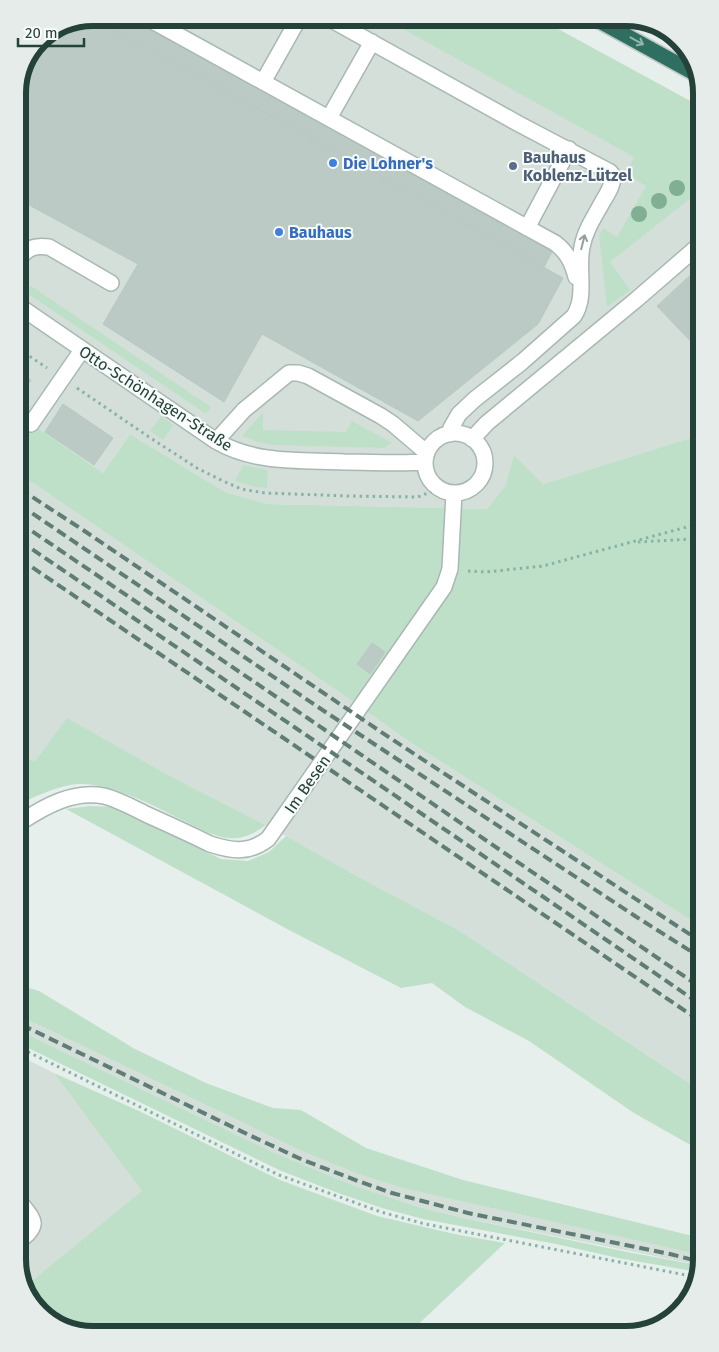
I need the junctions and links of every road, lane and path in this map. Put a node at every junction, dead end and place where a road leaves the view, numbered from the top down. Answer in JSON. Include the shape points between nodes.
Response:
{"nodes":[{"id":1,"x":162,"y":26,"type":"edge"},
{"id":2,"x":294,"y":26,"type":"edge"},
{"id":3,"x":343,"y":26,"type":"edge"},
{"id":4,"x":609,"y":26,"type":"edge"},
{"id":5,"x":372,"y":42,"type":"junction"},
{"id":6,"x":689,"y":70,"type":"edge"},
{"id":7,"x":263,"y":82,"type":"junction"},
{"id":8,"x":329,"y":118,"type":"junction"},
{"id":9,"x":569,"y":150,"type":"junction"},
{"id":10,"x":527,"y":228,"type":"junction"},
{"id":11,"x":693,"y":250,"type":"edge"},
{"id":12,"x":26,"y":251,"type":"edge"},
{"id":13,"x":111,"y":283,"type":"dead end"},
{"id":14,"x":581,"y":290,"type":"junction"},
{"id":15,"x":26,"y":311,"type":"edge"},
{"id":16,"x":82,"y":350,"type":"junction"},
{"id":17,"x":31,"y":424,"type":"dead end"},
{"id":18,"x":450,"y":434,"type":"junction"},
{"id":19,"x":472,"y":439,"type":"junction"},
{"id":20,"x":216,"y":441,"type":"junction"},
{"id":21,"x":426,"y":458,"type":"junction"},
{"id":22,"x":454,"y":493,"type":"junction"},
{"id":23,"x":693,"y":525,"type":"edge"},
{"id":24,"x":693,"y":539,"type":"edge"},
{"id":25,"x":630,"y":543,"type":"junction"},
{"id":26,"x":450,"y":569,"type":"junction"},
{"id":27,"x":26,"y":818,"type":"edge"},
{"id":28,"x":26,"y":1051,"type":"edge"},
{"id":29,"x":26,"y":1210,"type":"edge"},
{"id":30,"x":26,"y":1236,"type":"edge"},
{"id":31,"x":690,"y":1275,"type":"edge"}],
"edges":[{"from":1,"to":7,"type":"street"},
{"from":2,"to":7,"type":"street"},
{"from":3,"to":5,"type":"street"},
{"from":4,"to":6,"type":"highway","one_way":true},
{"from":5,"to":8,"type":"street"},
{"from":5,"to":9,"type":"street"},
{"from":7,"to":8,"type":"street"},
{"from":8,"to":10,"type":"street"},
{"from":9,"to":10,"type":"street"},
{"from":14,"to":9,"type":"street","one_way":true,"via":[[580,262],[586,232],[611,186],[613,176]]},
{"from":10,"to":14,"type":"street","via":[[562,249],[572,263]]},
{"from":11,"to":19,"type":"street"},
{"from":12,"to":13,"type":"street","via":[[38,245],[49,247]]},
{"from":14,"to":18,"type":"street","via":[[579,309],[574,316],[459,414]]},
{"from":15,"to":16,"type":"street","name":"Otto-Schönhagen-Straße"},
{"from":16,"to":17,"type":"street"},
{"from":16,"to":20,"type":"street","name":"Otto-Schönhagen-Straße"},
{"from":18,"to":19,"type":"street"},
{"from":18,"to":21,"type":"street","via":[[435,441]]},
{"from":19,"to":22,"type":"street","via":[[482,450],[484,473],[475,486]]},
{"from":20,"to":21,"type":"street","name":"Otto-Schönhagen-Straße","via":[[240,453],[270,459],[364,462]]},
{"from":20,"to":21,"type":"street","via":[[236,418],[289,373],[298,373],[381,416]]},
{"from":21,"to":22,"type":"street","via":[[426,470],[433,483]]},
{"from":22,"to":26,"type":"street","name":"Im Besen"},
{"from":23,"to":25,"type":"path"},
{"from":24,"to":25,"type":"path"},
{"from":25,"to":26,"type":"path","via":[[543,566],[486,572]]},
{"from":26,"to":27,"type":"street","name":"Im Besen","via":[[440,594],[275,830],[260,844],[250,849],[223,848],[102,796],[68,798]]},
{"from":28,"to":31,"type":"path","via":[[279,1175],[381,1212],[425,1224]]},
{"from":29,"to":30,"type":"street","via":[[34,1226]]}]}
